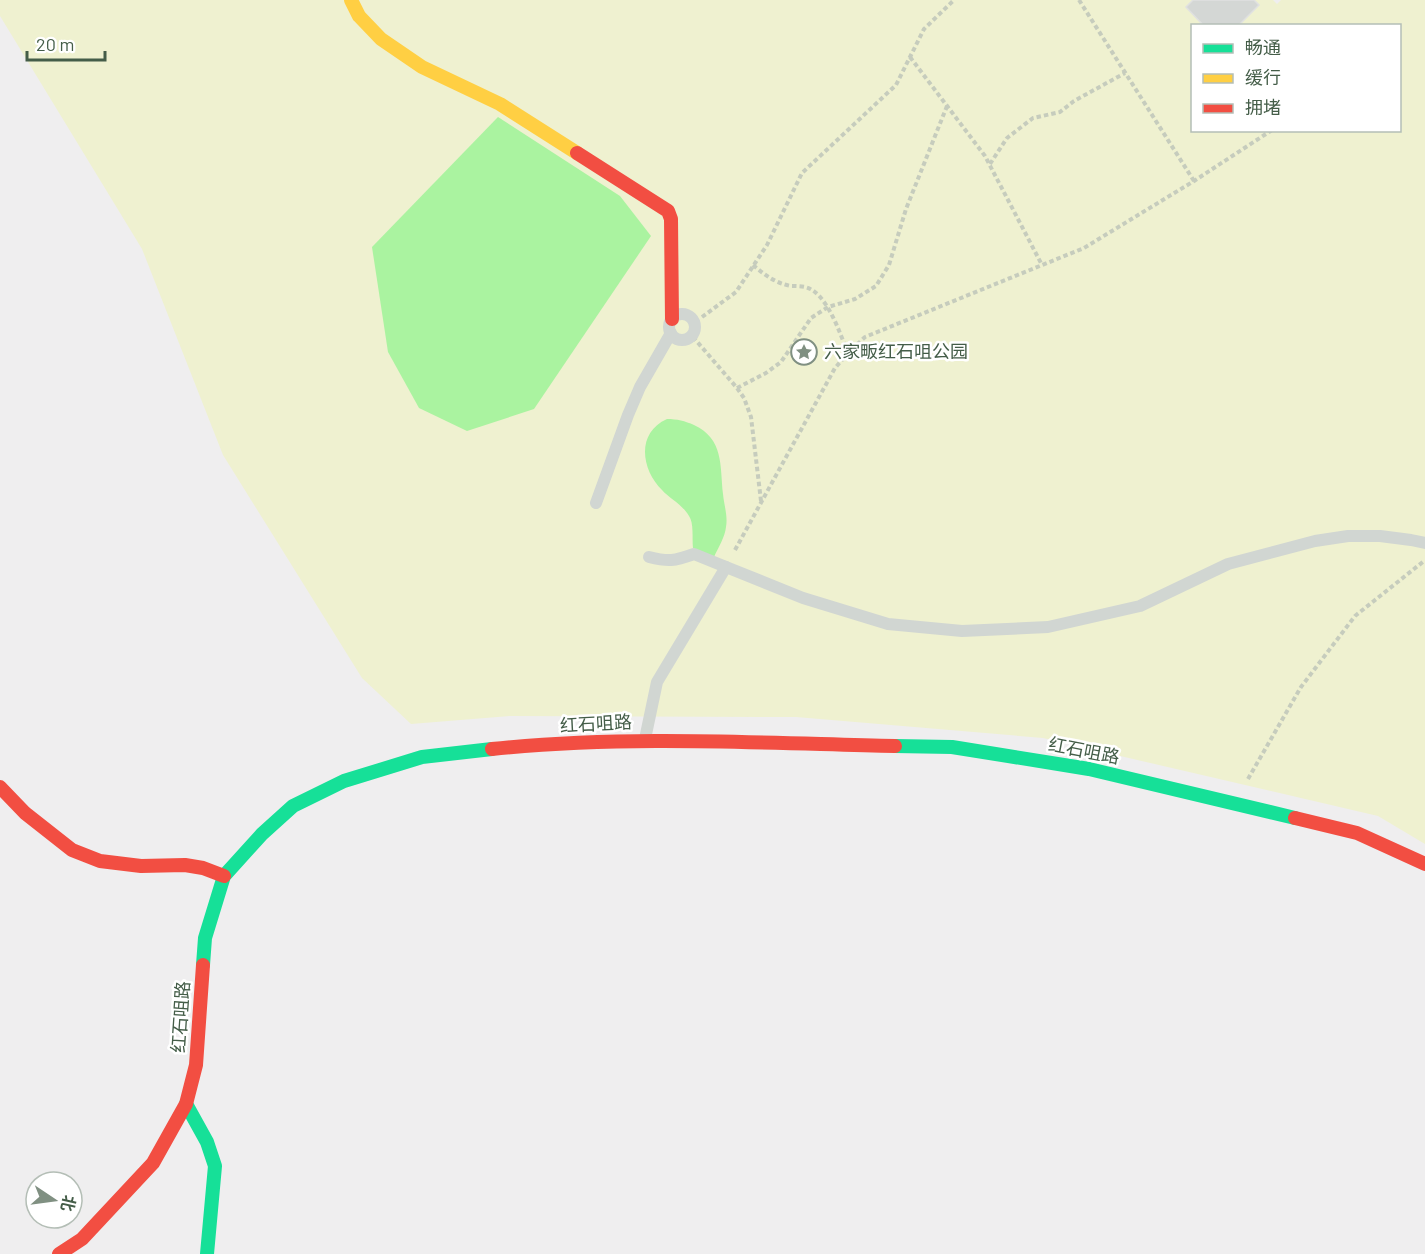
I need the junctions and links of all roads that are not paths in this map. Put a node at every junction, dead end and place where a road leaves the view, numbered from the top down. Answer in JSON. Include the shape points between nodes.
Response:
{"nodes":[{"id":1,"x":351,"y":0,"type":"edge"},
{"id":2,"x":672,"y":326,"type":"junction"},
{"id":3,"x":596,"y":503,"type":"dead end"},
{"id":4,"x":1425,"y":543,"type":"edge"},
{"id":5,"x":649,"y":557,"type":"dead end"},
{"id":6,"x":726,"y":567,"type":"junction"},
{"id":7,"x":645,"y":740,"type":"junction"},
{"id":8,"x":0,"y":787,"type":"edge"},
{"id":9,"x":1425,"y":864,"type":"edge"},
{"id":10,"x":224,"y":876,"type":"junction"},
{"id":11,"x":186,"y":1104,"type":"junction"},
{"id":12,"x":59,"y":1254,"type":"edge"},
{"id":13,"x":207,"y":1254,"type":"edge"}],
"edges":[{"from":1,"to":2,"type":"main road","via":[[359,16],[389,45],[422,66],[500,104],[668,211]]},
{"from":2,"to":2,"type":"lane","via":[[677,315],[684,314],[694,322],[695,329],[692,335],[679,339]]},
{"from":2,"to":3,"type":"lane","via":[[640,387]]},
{"from":4,"to":6,"type":"lane","via":[[1380,536],[1315,541],[1228,564],[1140,606],[1048,627],[962,631],[888,624],[803,598]]},
{"from":5,"to":6,"type":"lane","via":[[672,561],[694,554]]},
{"from":6,"to":7,"type":"lane","via":[[657,682]]},
{"from":7,"to":9,"type":"main road","name":"红石咀路","via":[[952,747],[1089,769],[1357,833]]},
{"from":7,"to":10,"type":"main road","name":"红石咀路","via":[[532,745],[422,757],[344,781],[293,806]]},
{"from":8,"to":10,"type":"main road","via":[[25,813],[72,850],[100,861],[141,866],[185,865]]},
{"from":10,"to":11,"type":"main road","name":"红石咀路","via":[[205,938],[196,1065]]},
{"from":11,"to":12,"type":"main road","name":"红石咀路","via":[[153,1162],[82,1239]]},
{"from":11,"to":13,"type":"main road","via":[[215,1166]]}]}
